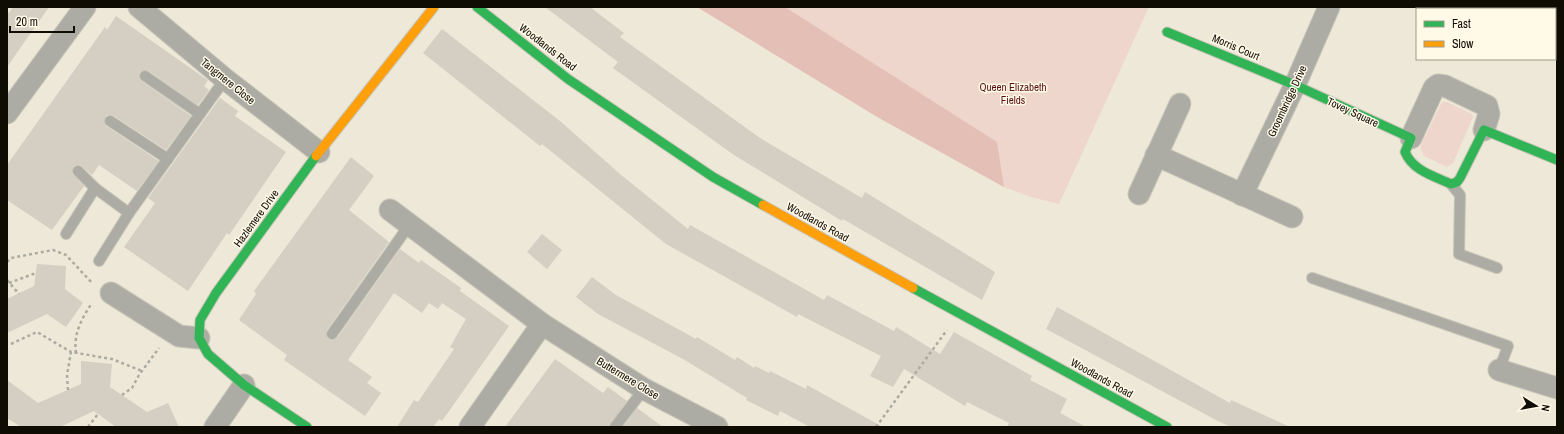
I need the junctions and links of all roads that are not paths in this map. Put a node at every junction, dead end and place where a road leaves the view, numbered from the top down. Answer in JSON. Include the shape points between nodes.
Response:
{"nodes":[{"id":1,"x":85,"y":7,"type":"edge"},
{"id":2,"x":139,"y":7,"type":"edge"},
{"id":3,"x":434,"y":7,"type":"edge"},
{"id":4,"x":477,"y":7,"type":"edge"},
{"id":5,"x":1329,"y":7,"type":"edge"},
{"id":6,"x":1167,"y":32,"type":"dead end"},
{"id":7,"x":145,"y":76,"type":"dead end"},
{"id":8,"x":226,"y":79,"type":"junction"},
{"id":9,"x":1295,"y":85,"type":"junction"},
{"id":10,"x":1180,"y":104,"type":"dead end"},
{"id":11,"x":7,"y":113,"type":"edge"},
{"id":12,"x":200,"y":114,"type":"junction"},
{"id":13,"x":110,"y":121,"type":"dead end"},
{"id":14,"x":1484,"y":130,"type":"junction"},
{"id":15,"x":1411,"y":138,"type":"junction"},
{"id":16,"x":319,"y":152,"type":"junction"},
{"id":17,"x":1156,"y":155,"type":"junction"},
{"id":18,"x":168,"y":158,"type":"junction"},
{"id":19,"x":1557,"y":160,"type":"edge"},
{"id":20,"x":78,"y":171,"type":"dead end"},
{"id":21,"x":1451,"y":184,"type":"junction"},
{"id":22,"x":95,"y":188,"type":"junction"},
{"id":23,"x":1139,"y":194,"type":"dead end"},
{"id":24,"x":1242,"y":195,"type":"junction"},
{"id":25,"x":390,"y":210,"type":"dead end"},
{"id":26,"x":129,"y":213,"type":"junction"},
{"id":27,"x":1292,"y":217,"type":"dead end"},
{"id":28,"x":410,"y":224,"type":"junction"},
{"id":29,"x":66,"y":234,"type":"dead end"},
{"id":30,"x":99,"y":261,"type":"dead end"},
{"id":31,"x":1496,"y":268,"type":"dead end"},
{"id":32,"x":1312,"y":278,"type":"dead end"},
{"id":33,"x":105,"y":292,"type":"road end"},
{"id":34,"x":542,"y":324,"type":"junction"},
{"id":35,"x":332,"y":334,"type":"dead end"},
{"id":36,"x":199,"y":338,"type":"junction"},
{"id":37,"x":1499,"y":370,"type":"joint"},
{"id":38,"x":244,"y":385,"type":"junction"},
{"id":39,"x":1557,"y":388,"type":"edge"},
{"id":40,"x":644,"y":389,"type":"junction"},
{"id":41,"x":215,"y":427,"type":"edge"},
{"id":42,"x":307,"y":427,"type":"edge"},
{"id":43,"x":470,"y":427,"type":"edge"},
{"id":44,"x":615,"y":427,"type":"edge"},
{"id":45,"x":717,"y":427,"type":"edge"},
{"id":46,"x":1167,"y":427,"type":"edge"}],
"edges":[{"from":1,"to":11,"type":"street"},
{"from":2,"to":8,"type":"street","name":"Tangmere Close"},
{"from":3,"to":16,"type":"street","name":"Hazlemere Drive"},
{"from":4,"to":46,"type":"street","name":"Woodlands Road","via":[[568,79],[696,166],[812,233]]},
{"from":5,"to":9,"type":"street","name":"Groombridge Drive"},
{"from":6,"to":9,"type":"street","name":"Morris Court"},
{"from":7,"to":12,"type":"lane"},
{"from":8,"to":12,"type":"lane"},
{"from":8,"to":16,"type":"street","name":"Tangmere Close"},
{"from":9,"to":15,"type":"street","name":"Tovey Square"},
{"from":9,"to":24,"type":"street","name":"Groombridge Drive"},
{"from":10,"to":17,"type":"street"},
{"from":12,"to":18,"type":"lane"},
{"from":13,"to":18,"type":"lane"},
{"from":14,"to":15,"type":"street","via":[[1490,114],[1487,106],[1438,85],[1434,88]]},
{"from":14,"to":19,"type":"street"},
{"from":14,"to":21,"type":"street","via":[[1460,178]]},
{"from":15,"to":21,"type":"street","via":[[1405,152],[1409,162]]},
{"from":16,"to":36,"type":"street","name":"Hazlemere Drive","via":[[216,293],[200,320]]},
{"from":17,"to":23,"type":"street"},
{"from":17,"to":24,"type":"street"},
{"from":18,"to":26,"type":"lane"},
{"from":20,"to":22,"type":"lane"},
{"from":21,"to":31,"type":"lane","via":[[1460,195],[1460,254]]},
{"from":22,"to":26,"type":"lane"},
{"from":22,"to":29,"type":"lane"},
{"from":24,"to":27,"type":"street"},
{"from":25,"to":28,"type":"street","name":"Buttermere Close"},
{"from":26,"to":30,"type":"lane"},
{"from":28,"to":34,"type":"street","name":"Buttermere Close"},
{"from":28,"to":35,"type":"lane"},
{"from":32,"to":37,"type":"lane","via":[[1508,346]]},
{"from":33,"to":36,"type":"street","via":[[170,331],[188,339]]},
{"from":34,"to":40,"type":"street","name":"Buttermere Close"},
{"from":34,"to":43,"type":"street"},
{"from":36,"to":38,"type":"street","via":[[208,354]]},
{"from":37,"to":39,"type":"street"},
{"from":38,"to":41,"type":"street"},
{"from":38,"to":42,"type":"street"},
{"from":40,"to":44,"type":"lane"},
{"from":40,"to":45,"type":"street","name":"Buttermere Close"}]}
